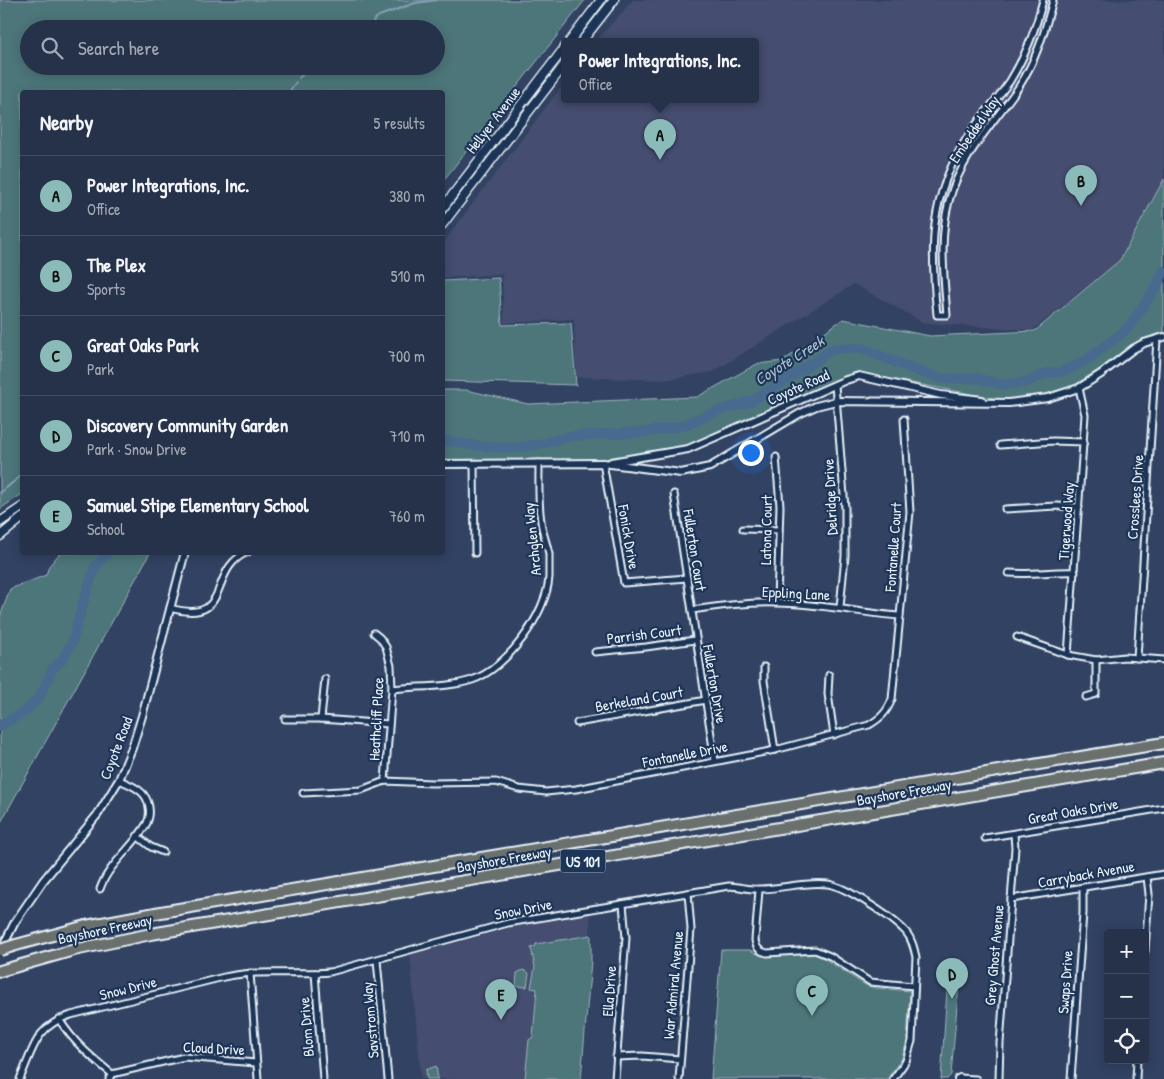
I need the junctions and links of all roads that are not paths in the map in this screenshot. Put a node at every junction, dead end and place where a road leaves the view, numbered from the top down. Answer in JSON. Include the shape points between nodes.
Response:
{"nodes":[{"id":1,"x":601,"y":0,"type":"edge"},
{"id":2,"x":614,"y":0,"type":"edge"},
{"id":3,"x":1043,"y":0,"type":"edge"},
{"id":4,"x":1053,"y":0,"type":"edge"},
{"id":5,"x":572,"y":38,"type":"edge"},
{"id":6,"x":584,"y":38,"type":"edge"},
{"id":7,"x":561,"y":52,"type":"edge"},
{"id":8,"x":561,"y":69,"type":"edge"},
{"id":9,"x":506,"y":124,"type":"junction"},
{"id":10,"x":515,"y":130,"type":"junction"},
{"id":11,"x":445,"y":205,"type":"edge"},
{"id":12,"x":445,"y":221,"type":"edge"},
{"id":13,"x":1161,"y":338,"type":"edge"},
{"id":14,"x":834,"y":385,"type":"junction"},
{"id":15,"x":1079,"y":388,"type":"junction"},
{"id":16,"x":836,"y":401,"type":"junction"},
{"id":17,"x":1008,"y":403,"type":"junction"},
{"id":18,"x":904,"y":419,"type":"dead end"},
{"id":19,"x":1084,"y":442,"type":"junction"},
{"id":20,"x":1000,"y":445,"type":"dead end"},
{"id":21,"x":776,"y":457,"type":"dead end"},
{"id":22,"x":445,"y":464,"type":"edge"},
{"id":23,"x":474,"y":464,"type":"junction"},
{"id":24,"x":539,"y":464,"type":"junction"},
{"id":25,"x":603,"y":464,"type":"junction"},
{"id":26,"x":674,"y":494,"type":"dead end"},
{"id":27,"x":1079,"y":507,"type":"junction"},
{"id":28,"x":20,"y":508,"type":"edge"},
{"id":29,"x":1005,"y":509,"type":"dead end"},
{"id":30,"x":20,"y":520,"type":"edge"},
{"id":31,"x":0,"y":522,"type":"edge"},
{"id":32,"x":743,"y":529,"type":"dead end"},
{"id":33,"x":779,"y":530,"type":"junction"},
{"id":34,"x":0,"y":536,"type":"edge"},
{"id":35,"x":475,"y":552,"type":"dead end"},
{"id":36,"x":185,"y":555,"type":"edge"},
{"id":37,"x":244,"y":555,"type":"edge"},
{"id":38,"x":1075,"y":572,"type":"junction"},
{"id":39,"x":1009,"y":573,"type":"dead end"},
{"id":40,"x":687,"y":578,"type":"junction"},
{"id":41,"x":777,"y":602,"type":"junction"},
{"id":42,"x":170,"y":608,"type":"junction"},
{"id":43,"x":840,"y":608,"type":"junction"},
{"id":44,"x":692,"y":610,"type":"junction"},
{"id":45,"x":900,"y":616,"type":"junction"},
{"id":46,"x":374,"y":633,"type":"dead end"},
{"id":47,"x":1016,"y":637,"type":"dead end"},
{"id":48,"x":695,"y":640,"type":"junction"},
{"id":49,"x":595,"y":652,"type":"dead end"},
{"id":50,"x":1068,"y":655,"type":"junction"},
{"id":51,"x":1137,"y":658,"type":"junction"},
{"id":52,"x":1096,"y":660,"type":"junction"},
{"id":53,"x":1164,"y":660,"type":"edge"},
{"id":54,"x":764,"y":667,"type":"dead end"},
{"id":55,"x":829,"y":675,"type":"dead end"},
{"id":56,"x":325,"y":679,"type":"dead end"},
{"id":57,"x":392,"y":689,"type":"junction"},
{"id":58,"x":1086,"y":697,"type":"dead end"},
{"id":59,"x":706,"y":700,"type":"junction"},
{"id":60,"x":286,"y":719,"type":"dead end"},
{"id":61,"x":322,"y":719,"type":"junction"},
{"id":62,"x":577,"y":723,"type":"dead end"},
{"id":63,"x":389,"y":724,"type":"junction"},
{"id":64,"x":834,"y":735,"type":"junction"},
{"id":65,"x":1164,"y":743,"type":"edge"},
{"id":66,"x":774,"y":750,"type":"junction"},
{"id":67,"x":715,"y":761,"type":"junction"},
{"id":68,"x":1164,"y":763,"type":"edge"},
{"id":69,"x":119,"y":780,"type":"junction"},
{"id":70,"x":385,"y":781,"type":"junction"},
{"id":71,"x":303,"y":793,"type":"dead end"},
{"id":72,"x":1164,"y":808,"type":"edge"},
{"id":73,"x":1014,"y":834,"type":"junction"},
{"id":74,"x":137,"y":836,"type":"junction"},
{"id":75,"x":985,"y":838,"type":"dead end"},
{"id":76,"x":163,"y":852,"type":"dead end"},
{"id":77,"x":1164,"y":874,"type":"edge"},
{"id":78,"x":1146,"y":877,"type":"junction"},
{"id":79,"x":1083,"y":887,"type":"junction"},
{"id":80,"x":100,"y":889,"type":"dead end"},
{"id":81,"x":759,"y":890,"type":"junction"},
{"id":82,"x":688,"y":894,"type":"junction"},
{"id":83,"x":1011,"y":899,"type":"junction"},
{"id":84,"x":623,"y":904,"type":"junction"},
{"id":85,"x":1147,"y":929,"type":"edge"},
{"id":86,"x":0,"y":950,"type":"edge"},
{"id":87,"x":376,"y":960,"type":"junction"},
{"id":88,"x":2,"y":971,"type":"edge"},
{"id":89,"x":250,"y":973,"type":"junction"},
{"id":90,"x":315,"y":974,"type":"junction"},
{"id":91,"x":914,"y":986,"type":"junction"},
{"id":92,"x":59,"y":1019,"type":"junction"},
{"id":93,"x":616,"y":1057,"type":"junction"},
{"id":94,"x":680,"y":1059,"type":"junction"},
{"id":95,"x":256,"y":1063,"type":"junction"},
{"id":96,"x":1137,"y":1064,"type":"edge"},
{"id":97,"x":110,"y":1076,"type":"edge"},
{"id":98,"x":20,"y":1079,"type":"edge"},
{"id":99,"x":258,"y":1079,"type":"edge"},
{"id":100,"x":323,"y":1079,"type":"edge"},
{"id":101,"x":388,"y":1079,"type":"edge"},
{"id":102,"x":615,"y":1079,"type":"edge"},
{"id":103,"x":678,"y":1079,"type":"edge"},
{"id":104,"x":893,"y":1079,"type":"edge"},
{"id":105,"x":959,"y":1079,"type":"edge"},
{"id":106,"x":976,"y":1079,"type":"edge"},
{"id":107,"x":999,"y":1079,"type":"edge"},
{"id":108,"x":1071,"y":1079,"type":"edge"},
{"id":109,"x":1136,"y":1079,"type":"edge"}],
"edges":[{"from":1,"to":5,"type":"main road"},
{"from":2,"to":6,"type":"main road"},
{"from":3,"to":4,"type":"street","name":"Embedded Way","via":[[1025,55],[1009,82],[966,138],[946,178],[936,213],[932,256],[937,315],[947,315],[943,239],[956,181],[975,144],[1018,87],[1034,59]]},
{"from":7,"to":9,"type":"main road","name":"Hellyer Avenue"},
{"from":8,"to":10,"type":"main road","name":"Hellyer Avenue"},
{"from":9,"to":10,"type":"main road"},
{"from":9,"to":11,"type":"main road","name":"Hellyer Avenue"},
{"from":10,"to":12,"type":"main road","name":"Hellyer Avenue"},
{"from":13,"to":15,"type":"street","name":"Coyote Road","via":[[1132,349]]},
{"from":13,"to":51,"type":"street","name":"Crosslees Drive"},
{"from":14,"to":16,"type":"street","name":"Delridge Drive"},
{"from":14,"to":17,"type":"street","name":"Coyote Road","via":[[859,376],[942,394]]},
{"from":14,"to":25,"type":"street","name":"Coyote Road","via":[[688,450]]},
{"from":15,"to":17,"type":"street","name":"Coyote Road","via":[[1048,398]]},
{"from":15,"to":19,"type":"street","name":"Tigerwood Way","via":[[1085,415]]},
{"from":16,"to":17,"type":"street","name":"Coyote Road"},
{"from":16,"to":25,"type":"street","name":"Coyote Road","via":[[799,414],[710,467],[681,473]]},
{"from":16,"to":43,"type":"street","name":"Delridge Drive","via":[[845,508]]},
{"from":18,"to":45,"type":"street","name":"Fontanelle Court","via":[[910,512]]},
{"from":19,"to":20,"type":"street"},
{"from":19,"to":27,"type":"street","name":"Tigerwood Way"},
{"from":21,"to":33,"type":"street","name":"Latona Court"},
{"from":22,"to":23,"type":"street","name":"Coyote Road"},
{"from":23,"to":24,"type":"street","name":"Coyote Road"},
{"from":23,"to":35,"type":"street"},
{"from":24,"to":25,"type":"street","name":"Coyote Road"},
{"from":24,"to":57,"type":"street","name":"Archglen Way","via":[[540,519],[548,554],[549,579],[538,616],[500,663],[487,673],[473,680]]},
{"from":25,"to":40,"type":"street","name":"Fonick Drive","via":[[624,583]]},
{"from":26,"to":40,"type":"street","name":"Fullerton Court"},
{"from":27,"to":29,"type":"street"},
{"from":27,"to":38,"type":"street","name":"Tigerwood Way"},
{"from":28,"to":31,"type":"main road"},
{"from":30,"to":34,"type":"main road"},
{"from":32,"to":33,"type":"street"},
{"from":33,"to":41,"type":"street","name":"Latona Court"},
{"from":36,"to":42,"type":"street","name":"Coyote Road"},
{"from":37,"to":42,"type":"street","via":[[230,564],[216,597],[204,609],[191,613]]},
{"from":38,"to":39,"type":"street"},
{"from":38,"to":50,"type":"street","name":"Tigerwood Way"},
{"from":40,"to":44,"type":"street","name":"Fullerton Court"},
{"from":41,"to":43,"type":"street","name":"Eppling Lane"},
{"from":41,"to":44,"type":"street","name":"Eppling Lane"},
{"from":42,"to":69,"type":"street","name":"Coyote Road","via":[[132,748]]},
{"from":43,"to":45,"type":"street","name":"Eppling Lane"},
{"from":44,"to":48,"type":"street","name":"Fullerton Drive"},
{"from":45,"to":64,"type":"street","name":"Fontanelle Drive","via":[[892,699],[888,710],[869,725]]},
{"from":46,"to":57,"type":"street","name":"Heathcliff Place","via":[[386,647]]},
{"from":47,"to":50,"type":"street"},
{"from":48,"to":49,"type":"street","name":"Parrish Court"},
{"from":48,"to":59,"type":"street","name":"Fullerton Drive"},
{"from":50,"to":52,"type":"street"},
{"from":51,"to":52,"type":"street"},
{"from":51,"to":53,"type":"street"},
{"from":52,"to":58,"type":"street","via":[[1096,694]]},
{"from":54,"to":66,"type":"street"},
{"from":55,"to":64,"type":"street","via":[[828,694]]},
{"from":56,"to":61,"type":"street"},
{"from":57,"to":63,"type":"street","name":"Heathcliff Place"},
{"from":59,"to":62,"type":"street","name":"Berkeland Court"},
{"from":59,"to":67,"type":"street","name":"Fullerton Drive"},
{"from":60,"to":61,"type":"street"},
{"from":61,"to":63,"type":"street"},
{"from":63,"to":70,"type":"street","name":"Heathcliff Place"},
{"from":64,"to":66,"type":"street","name":"Fontanelle Drive"},
{"from":65,"to":86,"type":"highway","name":"Bayshore Freeway","number":"US 101","bridge":true,"via":[[160,912],[86,926]]},
{"from":66,"to":67,"type":"street","name":"Fontanelle Drive"},
{"from":67,"to":70,"type":"street","name":"Fontanelle Drive","via":[[546,792],[496,782]]},
{"from":68,"to":88,"type":"highway","name":"Bayshore Freeway","number":"US 101","via":[[151,934],[74,950]]},
{"from":69,"to":74,"type":"street","via":[[140,791],[149,807],[147,823]]},
{"from":69,"to":86,"type":"street","name":"Coyote Road","via":[[98,814],[43,881]]},
{"from":70,"to":71,"type":"street","via":[[361,790]]},
{"from":72,"to":73,"type":"street","name":"Great Oaks Drive"},
{"from":73,"to":75,"type":"street","name":"Great Oaks Drive"},
{"from":73,"to":83,"type":"street","name":"Grey Ghost Avenue"},
{"from":74,"to":76,"type":"street"},
{"from":74,"to":80,"type":"street"},
{"from":77,"to":78,"type":"street","name":"Carryback Avenue"},
{"from":78,"to":79,"type":"street","name":"Carryback Avenue"},
{"from":78,"to":85,"type":"street","via":[[1149,894]]},
{"from":79,"to":83,"type":"street","name":"Carryback Avenue"},
{"from":79,"to":108,"type":"street","name":"Swaps Drive"},
{"from":81,"to":82,"type":"street","name":"Snow Drive","via":[[728,886]]},
{"from":81,"to":91,"type":"street","name":"Snow Drive","via":[[821,883],[850,891],[906,932],[916,957]]},
{"from":81,"to":91,"type":"street","via":[[754,940],[761,952],[815,950],[870,982]]},
{"from":82,"to":84,"type":"street","name":"Snow Drive"},
{"from":82,"to":94,"type":"street","name":"War Admiral Avenue","via":[[691,928]]},
{"from":83,"to":107,"type":"street","name":"Grey Ghost Avenue"},
{"from":84,"to":87,"type":"street","name":"Snow Drive","via":[[508,923]]},
{"from":84,"to":93,"type":"street","name":"Ella Drive","via":[[626,938]]},
{"from":87,"to":90,"type":"street","name":"Snow Drive"},
{"from":87,"to":101,"type":"street","name":"Savstrom Way"},
{"from":89,"to":90,"type":"street","name":"Snow Drive"},
{"from":89,"to":92,"type":"street","name":"Snow Drive"},
{"from":89,"to":95,"type":"street"},
{"from":90,"to":100,"type":"street","name":"Blom Drive"},
{"from":91,"to":104,"type":"street","name":"Snow Drive","via":[[912,1041],[906,1060]]},
{"from":92,"to":97,"type":"street","via":[[75,1042]]},
{"from":92,"to":98,"type":"street","name":"Snow Drive","via":[[40,1034]]},
{"from":93,"to":94,"type":"street"},
{"from":93,"to":102,"type":"street","name":"Ella Drive"},
{"from":94,"to":103,"type":"street","name":"War Admiral Avenue"},
{"from":95,"to":97,"type":"street","name":"Cloud Drive","via":[[184,1057]]},
{"from":95,"to":99,"type":"street"},
{"from":96,"to":109,"type":"street"},
{"from":105,"to":106,"type":"street"}]}
